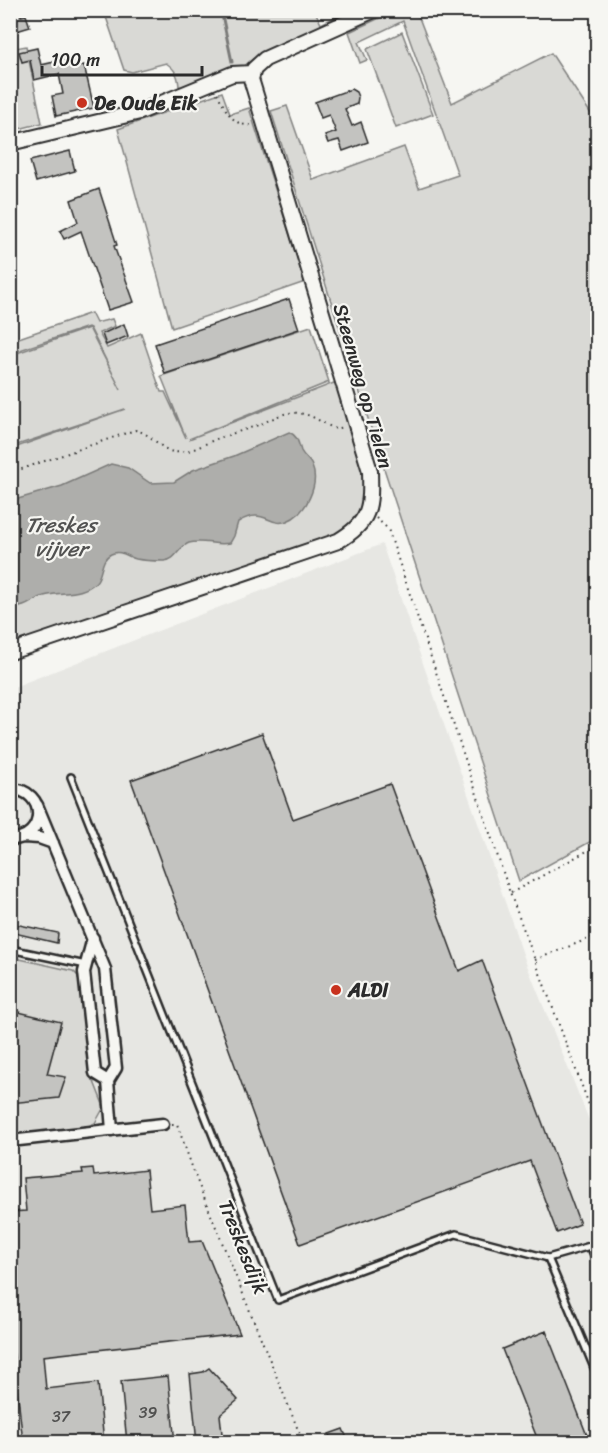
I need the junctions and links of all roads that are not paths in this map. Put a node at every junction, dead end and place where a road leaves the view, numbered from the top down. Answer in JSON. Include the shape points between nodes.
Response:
{"nodes":[{"id":1,"x":374,"y":10,"type":"edge"},
{"id":2,"x":252,"y":73,"type":"junction"},
{"id":3,"x":10,"y":143,"type":"edge"},
{"id":4,"x":10,"y":652,"type":"edge"},
{"id":5,"x":71,"y":777,"type":"dead end"},
{"id":6,"x":10,"y":789,"type":"edge"},
{"id":7,"x":37,"y":805,"type":"junction"},
{"id":8,"x":24,"y":837,"type":"junction"},
{"id":9,"x":10,"y":839,"type":"edge"},
{"id":10,"x":53,"y":843,"type":"junction"},
{"id":11,"x":93,"y":938,"type":"junction"},
{"id":12,"x":10,"y":949,"type":"edge"},
{"id":13,"x":86,"y":965,"type":"junction"},
{"id":14,"x":108,"y":1081,"type":"junction"},
{"id":15,"x":163,"y":1124,"type":"road end"},
{"id":16,"x":112,"y":1130,"type":"junction"},
{"id":17,"x":10,"y":1141,"type":"edge"},
{"id":18,"x":548,"y":1258,"type":"junction"},
{"id":19,"x":597,"y":1264,"type":"edge"},
{"id":20,"x":597,"y":1377,"type":"edge"}],
"edges":[{"from":1,"to":2,"type":"street","via":[[265,59]]},
{"from":2,"to":3,"type":"street","via":[[232,74],[140,112]]},
{"from":2,"to":4,"type":"street","name":"Steenweg op Tielen","via":[[252,85],[370,471],[371,503],[364,518],[348,535],[328,544]]},
{"from":5,"to":18,"type":"lane","via":[[278,1300],[456,1234]]},
{"from":6,"to":7,"type":"street","via":[[27,793]]},
{"from":7,"to":8,"type":"street","via":[[38,820]]},
{"from":7,"to":10,"type":"street"},
{"from":8,"to":9,"type":"street"},
{"from":8,"to":10,"type":"street"},
{"from":10,"to":11,"type":"street"},
{"from":11,"to":13,"type":"street"},
{"from":11,"to":14,"type":"street","via":[[105,969],[108,991],[116,1068]]},
{"from":12,"to":13,"type":"lane"},
{"from":13,"to":14,"type":"street","via":[[94,1073]]},
{"from":14,"to":16,"type":"street"},
{"from":15,"to":16,"type":"street"},
{"from":16,"to":17,"type":"street"},
{"from":18,"to":19,"type":"lane","via":[[590,1246]]},
{"from":18,"to":20,"type":"lane"}]}
